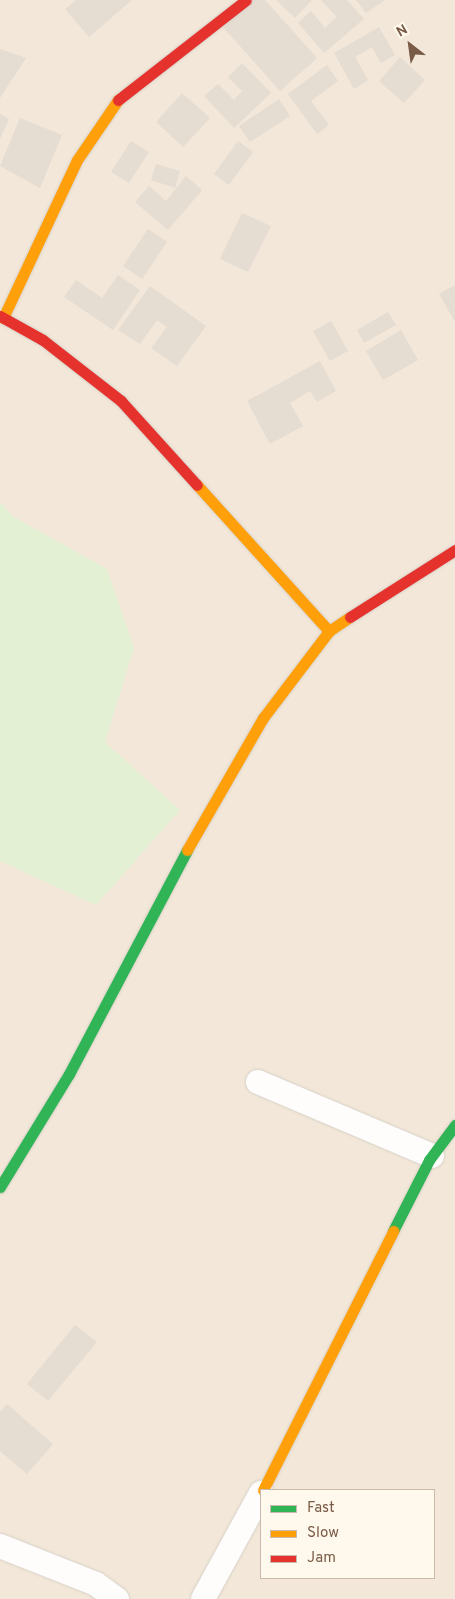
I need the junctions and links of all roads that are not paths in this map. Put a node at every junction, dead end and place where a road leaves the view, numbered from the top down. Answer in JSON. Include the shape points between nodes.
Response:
{"nodes":[{"id":1,"x":246,"y":0,"type":"edge"},
{"id":2,"x":2,"y":317,"type":"edge"},
{"id":3,"x":455,"y":550,"type":"edge"},
{"id":4,"x":329,"y":631,"type":"junction"},
{"id":5,"x":258,"y":1082,"type":"dead end"},
{"id":6,"x":455,"y":1125,"type":"edge"},
{"id":7,"x":432,"y":1156,"type":"junction"},
{"id":8,"x":0,"y":1187,"type":"edge"},
{"id":9,"x":264,"y":1489,"type":"edge"},
{"id":10,"x":260,"y":1496,"type":"edge"},
{"id":11,"x":0,"y":1546,"type":"edge"},
{"id":12,"x":117,"y":1599,"type":"edge"},
{"id":13,"x":203,"y":1599,"type":"edge"}],
"edges":[{"from":1,"to":2,"type":"street","via":[[128,89],[109,109],[72,168]]},
{"from":2,"to":4,"type":"street","via":[[75,362],[121,401]]},
{"from":3,"to":4,"type":"street"},
{"from":4,"to":8,"type":"street","via":[[245,748],[152,911],[69,1074]]},
{"from":5,"to":7,"type":"street"},
{"from":6,"to":7,"type":"street"},
{"from":7,"to":9,"type":"street"},
{"from":10,"to":13,"type":"street"},
{"from":11,"to":12,"type":"street","via":[[96,1584]]}]}
